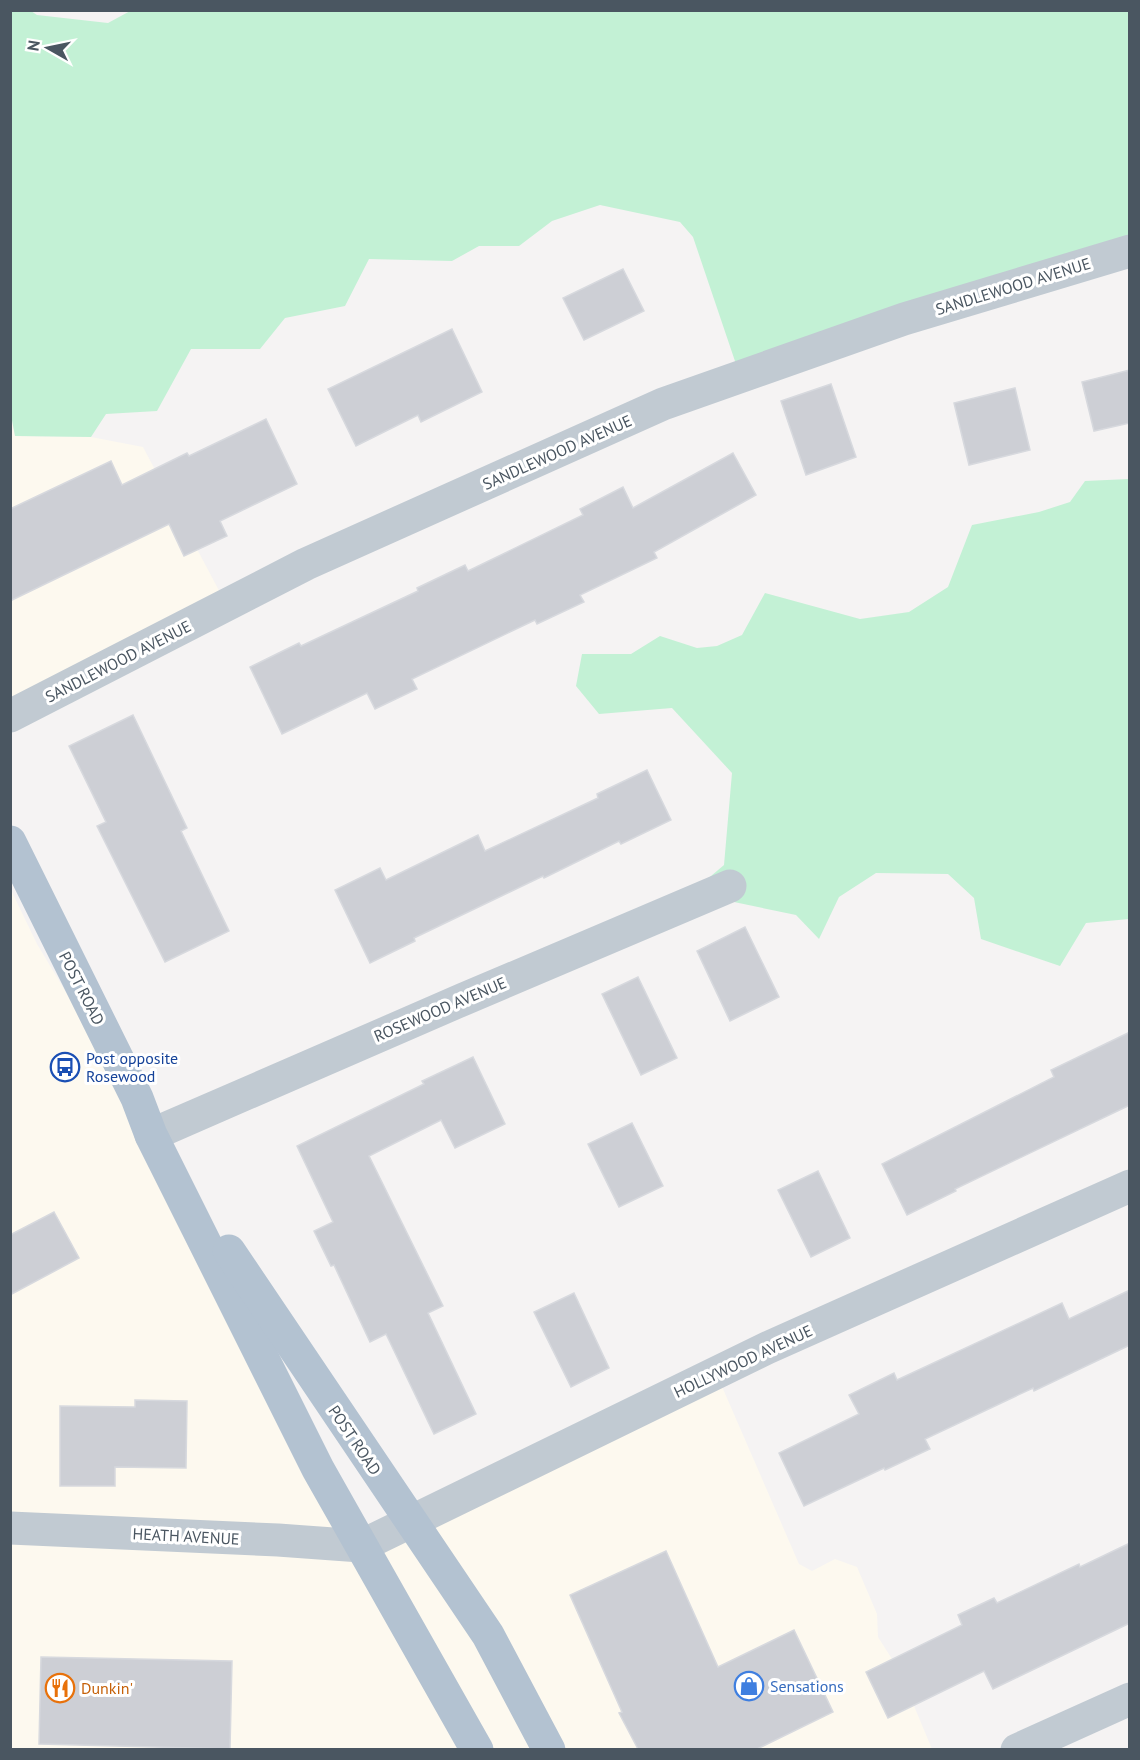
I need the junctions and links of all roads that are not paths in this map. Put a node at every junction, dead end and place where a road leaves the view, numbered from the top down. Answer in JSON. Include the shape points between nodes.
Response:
{"nodes":[{"id":1,"x":1130,"y":251,"type":"edge"},
{"id":2,"x":10,"y":716,"type":"edge"},
{"id":3,"x":10,"y":842,"type":"edge"},
{"id":4,"x":730,"y":886,"type":"dead end"},
{"id":5,"x":151,"y":1135,"type":"junction"},
{"id":6,"x":1130,"y":1186,"type":"edge"},
{"id":7,"x":410,"y":1522,"type":"junction"},
{"id":8,"x":10,"y":1528,"type":"edge"},
{"id":9,"x":361,"y":1546,"type":"junction"},
{"id":10,"x":449,"y":1699,"type":"junction"},
{"id":11,"x":1130,"y":1699,"type":"edge"},
{"id":12,"x":460,"y":1749,"type":"edge"},
{"id":13,"x":477,"y":1749,"type":"edge"},
{"id":14,"x":549,"y":1749,"type":"edge"},
{"id":15,"x":1017,"y":1749,"type":"edge"}],
"edges":[{"from":1,"to":2,"type":"street","name":"SANDLEWOOD AVENUE","via":[[904,319],[663,404],[306,564]]},
{"from":3,"to":5,"type":"main road","name":"POST ROAD","via":[[137,1098]]},
{"from":4,"to":5,"type":"street","name":"ROSEWOOD AVENUE"},
{"from":5,"to":7,"type":"main road","name":"POST ROAD"},
{"from":5,"to":9,"type":"main road","name":"POST ROAD","via":[[318,1469]]},
{"from":6,"to":7,"type":"street","name":"HOLLYWOOD AVENUE","via":[[767,1348]]},
{"from":7,"to":9,"type":"street","name":"HOLLYWOOD AVENUE"},
{"from":7,"to":14,"type":"main road","name":"POST ROAD","via":[[488,1635]]},
{"from":8,"to":9,"type":"street","name":"HEATH AVENUE"},
{"from":9,"to":10,"type":"main road","name":"POST ROAD"},
{"from":10,"to":12,"type":"main road"},
{"from":10,"to":13,"type":"main road","name":"POST ROAD"},
{"from":11,"to":15,"type":"street"}]}
